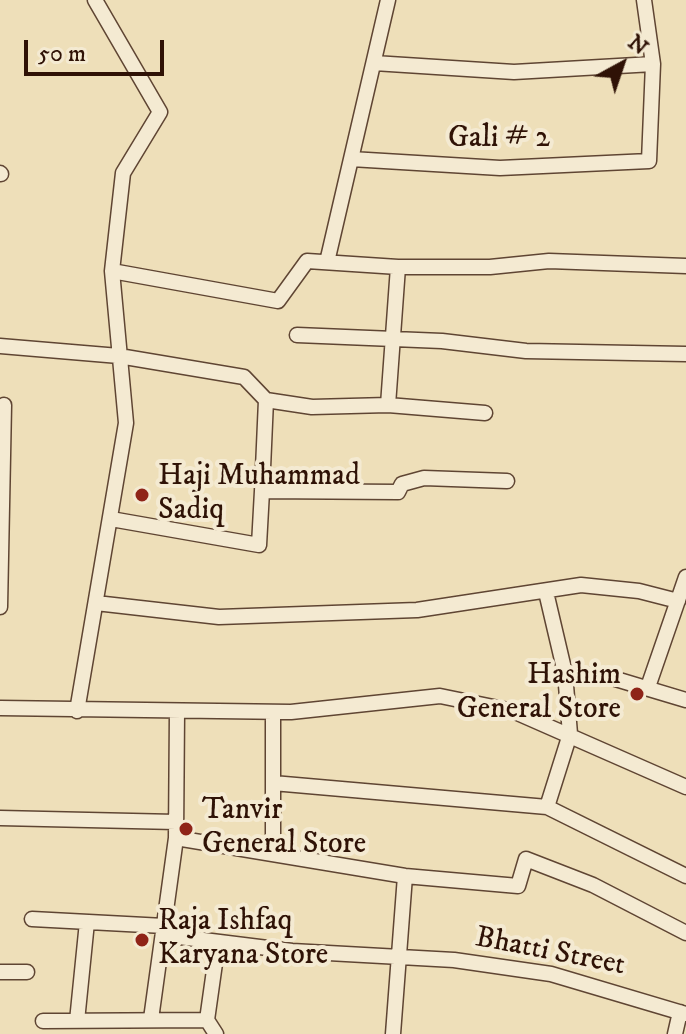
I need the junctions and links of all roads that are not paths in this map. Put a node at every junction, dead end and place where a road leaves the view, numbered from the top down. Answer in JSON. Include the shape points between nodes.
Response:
{"nodes":[{"id":1,"x":95,"y":0,"type":"edge"},
{"id":2,"x":388,"y":0,"type":"edge"},
{"id":3,"x":644,"y":0,"type":"edge"},
{"id":4,"x":374,"y":63,"type":"junction"},
{"id":5,"x":653,"y":64,"type":"junction"},
{"id":6,"x":351,"y":159,"type":"junction"},
{"id":7,"x":327,"y":262,"type":"junction"},
{"id":8,"x":686,"y":266,"type":"edge"},
{"id":9,"x":398,"y":267,"type":"junction"},
{"id":10,"x":112,"y":271,"type":"junction"},
{"id":11,"x":297,"y":335,"type":"dead end"},
{"id":12,"x":394,"y":339,"type":"junction"},
{"id":13,"x":0,"y":346,"type":"edge"},
{"id":14,"x":686,"y":354,"type":"edge"},
{"id":15,"x":119,"y":356,"type":"junction"},
{"id":16,"x":266,"y":400,"type":"junction"},
{"id":17,"x":4,"y":405,"type":"dead end"},
{"id":18,"x":388,"y":405,"type":"junction"},
{"id":19,"x":485,"y":413,"type":"dead end"},
{"id":20,"x":507,"y":481,"type":"dead end"},
{"id":21,"x":262,"y":491,"type":"junction"},
{"id":22,"x":111,"y":519,"type":"junction"},
{"id":23,"x":686,"y":577,"type":"edge"},
{"id":24,"x":546,"y":592,"type":"junction"},
{"id":25,"x":678,"y":601,"type":"junction"},
{"id":26,"x":96,"y":603,"type":"junction"},
{"id":27,"x":0,"y":607,"type":"edge"},
{"id":28,"x":565,"y":673,"type":"junction"},
{"id":29,"x":648,"y":687,"type":"junction"},
{"id":30,"x":686,"y":700,"type":"edge"},
{"id":31,"x":0,"y":708,"type":"edge"},
{"id":32,"x":77,"y":711,"type":"junction"},
{"id":33,"x":177,"y":712,"type":"junction"},
{"id":34,"x":273,"y":712,"type":"junction"},
{"id":35,"x":570,"y":734,"type":"junction"},
{"id":36,"x":273,"y":783,"type":"junction"},
{"id":37,"x":686,"y":787,"type":"edge"},
{"id":38,"x":547,"y":807,"type":"junction"},
{"id":39,"x":0,"y":818,"type":"edge"},
{"id":40,"x":176,"y":822,"type":"junction"},
{"id":41,"x":176,"y":838,"type":"junction"},
{"id":42,"x":273,"y":854,"type":"junction"},
{"id":43,"x":405,"y":876,"type":"junction"},
{"id":44,"x":686,"y":876,"type":"edge"},
{"id":45,"x":32,"y":919,"type":"dead end"},
{"id":46,"x":87,"y":922,"type":"junction"},
{"id":47,"x":163,"y":931,"type":"junction"},
{"id":48,"x":686,"y":933,"type":"edge"},
{"id":49,"x":218,"y":942,"type":"junction"},
{"id":50,"x":401,"y":957,"type":"junction"},
{"id":51,"x":0,"y":972,"type":"edge"},
{"id":52,"x":27,"y":972,"type":"dead end"},
{"id":53,"x":683,"y":1013,"type":"edge"},
{"id":54,"x":151,"y":1019,"type":"junction"},
{"id":55,"x":207,"y":1020,"type":"junction"},
{"id":56,"x":43,"y":1021,"type":"dead end"},
{"id":57,"x":77,"y":1021,"type":"junction"},
{"id":58,"x":216,"y":1034,"type":"edge"},
{"id":59,"x":393,"y":1034,"type":"edge"},
{"id":60,"x":675,"y":1034,"type":"edge"}],
"edges":[{"from":1,"to":10,"type":"street","via":[[160,112],[123,173]]},
{"from":2,"to":4,"type":"street"},
{"from":3,"to":5,"type":"street"},
{"from":4,"to":5,"type":"street","via":[[514,72]]},
{"from":4,"to":6,"type":"street"},
{"from":5,"to":6,"type":"street","name":"Gali # 2","via":[[649,161],[500,168]]},
{"from":6,"to":7,"type":"street"},
{"from":7,"to":9,"type":"street"},
{"from":7,"to":10,"type":"street","via":[[307,261],[278,301]]},
{"from":8,"to":9,"type":"street","via":[[549,261]]},
{"from":9,"to":12,"type":"street"},
{"from":10,"to":15,"type":"street"},
{"from":11,"to":12,"type":"street"},
{"from":12,"to":14,"type":"street","via":[[526,351]]},
{"from":12,"to":18,"type":"street"},
{"from":13,"to":15,"type":"street"},
{"from":15,"to":16,"type":"street","via":[[244,377]]},
{"from":15,"to":22,"type":"street","via":[[126,423]]},
{"from":16,"to":18,"type":"street","via":[[312,407]]},
{"from":16,"to":21,"type":"street"},
{"from":17,"to":27,"type":"street"},
{"from":18,"to":19,"type":"street"},
{"from":20,"to":21,"type":"street","via":[[424,478],[402,484],[398,492]]},
{"from":21,"to":22,"type":"street","via":[[259,545]]},
{"from":22,"to":26,"type":"street"},
{"from":23,"to":25,"type":"street"},
{"from":24,"to":25,"type":"street","via":[[581,585]]},
{"from":24,"to":26,"type":"street","via":[[417,610],[219,617]]},
{"from":24,"to":28,"type":"street"},
{"from":25,"to":29,"type":"street"},
{"from":26,"to":32,"type":"street"},
{"from":28,"to":29,"type":"street"},
{"from":28,"to":35,"type":"street"},
{"from":29,"to":30,"type":"street"},
{"from":31,"to":32,"type":"street"},
{"from":32,"to":33,"type":"street"},
{"from":33,"to":34,"type":"street"},
{"from":33,"to":40,"type":"street"},
{"from":34,"to":35,"type":"street","via":[[440,696],[513,711]]},
{"from":34,"to":36,"type":"street"},
{"from":35,"to":37,"type":"street"},
{"from":35,"to":38,"type":"street"},
{"from":36,"to":38,"type":"street"},
{"from":36,"to":42,"type":"street"},
{"from":38,"to":44,"type":"street"},
{"from":39,"to":40,"type":"street"},
{"from":40,"to":41,"type":"street"},
{"from":41,"to":42,"type":"street"},
{"from":41,"to":47,"type":"street"},
{"from":42,"to":43,"type":"street"},
{"from":43,"to":48,"type":"street","via":[[518,886],[526,859],[593,885]]},
{"from":43,"to":50,"type":"street"},
{"from":45,"to":46,"type":"street","name":"Bhatti Street"},
{"from":46,"to":47,"type":"street","name":"Bhatti Street"},
{"from":46,"to":57,"type":"street"},
{"from":47,"to":49,"type":"street","name":"Bhatti Street"},
{"from":47,"to":54,"type":"street"},
{"from":49,"to":50,"type":"street","name":"Bhatti Street"},
{"from":49,"to":55,"type":"street"},
{"from":50,"to":53,"type":"street","name":"Bhatti Street","via":[[551,974]]},
{"from":50,"to":59,"type":"street"},
{"from":51,"to":52,"type":"street"},
{"from":53,"to":60,"type":"street"},
{"from":54,"to":55,"type":"street"},
{"from":54,"to":57,"type":"street"},
{"from":55,"to":58,"type":"street"},
{"from":56,"to":57,"type":"street"}]}
